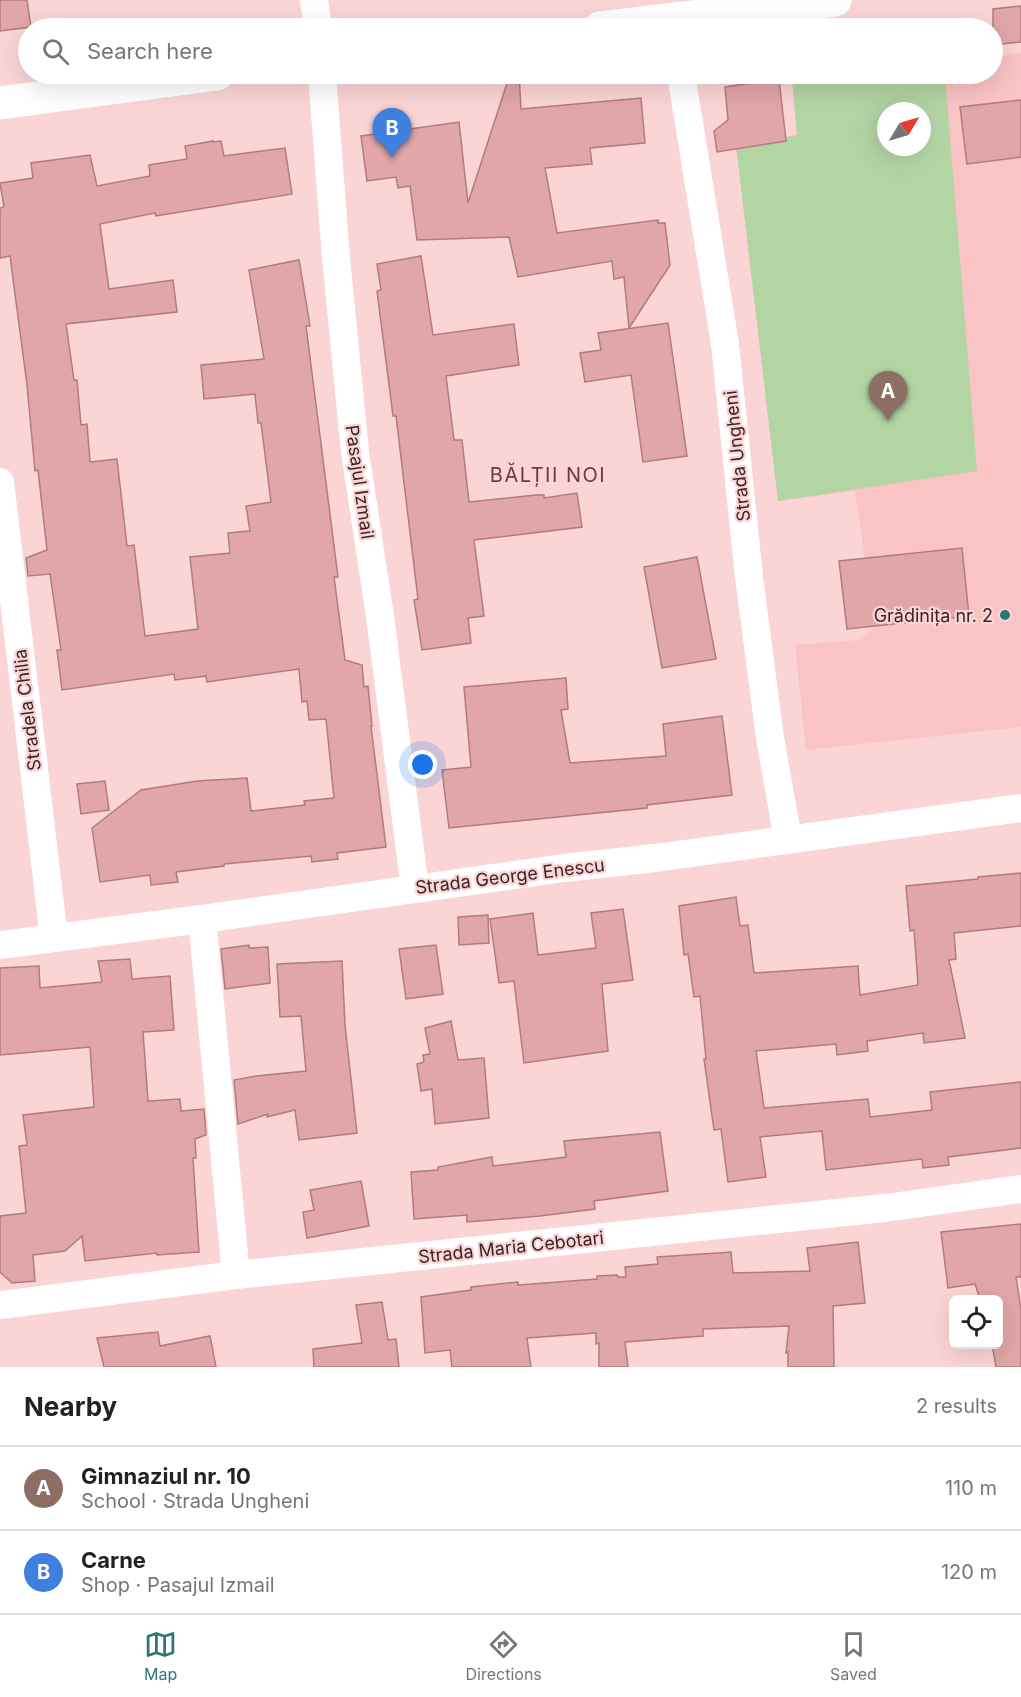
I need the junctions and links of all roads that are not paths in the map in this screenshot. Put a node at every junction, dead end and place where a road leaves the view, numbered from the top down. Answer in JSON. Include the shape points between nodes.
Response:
{"nodes":[{"id":1,"x":314,"y":0,"type":"edge"},
{"id":2,"x":835,"y":0,"type":"edge"},
{"id":3,"x":672,"y":16,"type":"edge"},
{"id":4,"x":317,"y":18,"type":"edge"},
{"id":5,"x":142,"y":84,"type":"edge"},
{"id":6,"x":323,"y":84,"type":"edge"},
{"id":7,"x":683,"y":84,"type":"edge"},
{"id":8,"x":0,"y":103,"type":"edge"},
{"id":9,"x":0,"y":482,"type":"edge"},
{"id":10,"x":1021,"y":808,"type":"edge"},
{"id":11,"x":788,"y":839,"type":"junction"},
{"id":12,"x":415,"y":888,"type":"junction"},
{"id":13,"x":202,"y":919,"type":"junction"},
{"id":14,"x":54,"y":938,"type":"junction"},
{"id":15,"x":0,"y":945,"type":"edge"},
{"id":16,"x":1021,"y":1189,"type":"edge"},
{"id":17,"x":236,"y":1275,"type":"junction"},
{"id":18,"x":0,"y":1305,"type":"edge"}],
"edges":[{"from":1,"to":4,"type":"street"},
{"from":2,"to":3,"type":"street"},
{"from":5,"to":8,"type":"street"},
{"from":6,"to":12,"type":"street","name":"Pasajul Izmail","via":[[355,452]]},
{"from":7,"to":11,"type":"street","name":"Strada Ungheni","via":[[725,344],[770,738]]},
{"from":9,"to":14,"type":"street","name":"Stradela Chilia"},
{"from":10,"to":11,"type":"street","name":"Strada George Enescu"},
{"from":11,"to":12,"type":"street","name":"Strada George Enescu"},
{"from":12,"to":13,"type":"street","name":"Strada George Enescu"},
{"from":13,"to":14,"type":"street","name":"Strada George Enescu"},
{"from":13,"to":17,"type":"street"},
{"from":14,"to":15,"type":"street","name":"Strada George Enescu"},
{"from":16,"to":17,"type":"street","name":"Strada Maria Cebotari","via":[[885,1208]]},
{"from":17,"to":18,"type":"street","name":"Strada Maria Cebotari"}]}
